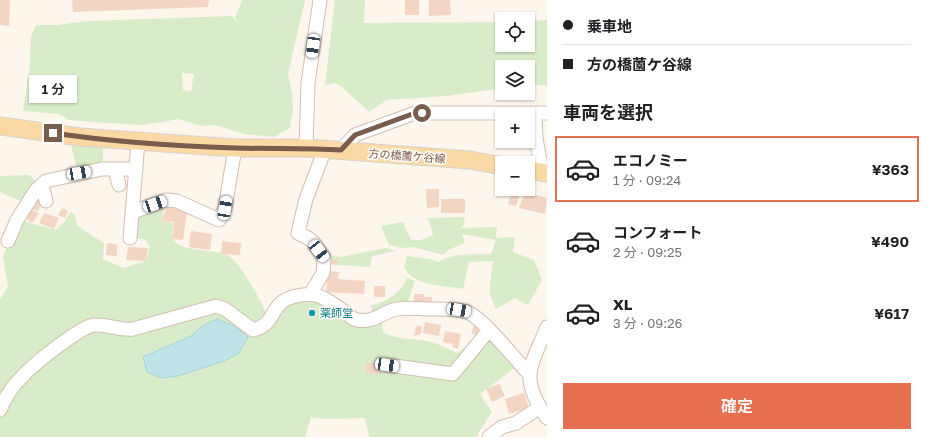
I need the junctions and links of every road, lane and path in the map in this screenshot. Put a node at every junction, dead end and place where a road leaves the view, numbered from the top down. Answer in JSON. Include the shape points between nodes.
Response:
{"nodes":[{"id":1,"x":320,"y":0,"type":"edge"},
{"id":2,"x":541,"y":113,"type":"edge"},
{"id":3,"x":0,"y":126,"type":"edge"},
{"id":4,"x":138,"y":142,"type":"junction"},
{"id":5,"x":235,"y":148,"type":"junction"},
{"id":6,"x":306,"y":148,"type":"junction"},
{"id":7,"x":333,"y":150,"type":"junction"},
{"id":8,"x":495,"y":165,"type":"edge"},
{"id":9,"x":115,"y":169,"type":"junction"},
{"id":10,"x":136,"y":169,"type":"junction"},
{"id":11,"x":539,"y":171,"type":"edge"},
{"id":12,"x":42,"y":185,"type":"junction"},
{"id":13,"x":119,"y":185,"type":"dead end"},
{"id":14,"x":46,"y":201,"type":"dead end"},
{"id":15,"x":133,"y":212,"type":"junction"},
{"id":16,"x":130,"y":238,"type":"dead end"},
{"id":17,"x":8,"y":241,"type":"dead end"},
{"id":18,"x":311,"y":293,"type":"junction"},
{"id":19,"x":547,"y":327,"type":"edge"},
{"id":20,"x":489,"y":330,"type":"junction"},
{"id":21,"x":543,"y":349,"type":"edge"},
{"id":22,"x":387,"y":365,"type":"dead end"},
{"id":23,"x":529,"y":374,"type":"junction"},
{"id":24,"x":0,"y":410,"type":"edge"},
{"id":25,"x":543,"y":413,"type":"edge"},
{"id":26,"x":489,"y":437,"type":"edge"}],
"edges":[{"from":1,"to":6,"type":"street","via":[[308,83]]},
{"from":2,"to":7,"type":"street","via":[[415,113],[355,135]]},
{"from":2,"to":11,"type":"street","via":[[536,138]]},
{"from":3,"to":4,"type":"main road","name":"方の橋薗ケ谷線"},
{"from":4,"to":5,"type":"main road","name":"方の橋薗ケ谷線"},
{"from":4,"to":10,"type":"street"},
{"from":5,"to":6,"type":"main road","name":"方の橋薗ケ谷線"},
{"from":5,"to":15,"type":"street","via":[[225,208],[219,220],[176,201],[166,200]]},
{"from":6,"to":7,"type":"main road","name":"方の橋薗ケ谷線"},
{"from":7,"to":8,"type":"main road","name":"方の橋薗ケ谷線","via":[[470,160]]},
{"from":7,"to":18,"type":"street","via":[[306,200],[298,233],[314,243],[324,258],[323,273]]},
{"from":9,"to":10,"type":"street"},
{"from":9,"to":12,"type":"street","via":[[67,175],[46,181]]},
{"from":9,"to":13,"type":"street"},
{"from":10,"to":15,"type":"street"},
{"from":12,"to":14,"type":"street"},
{"from":12,"to":17,"type":"street","via":[[17,220]]},
{"from":15,"to":16,"type":"street"},
{"from":18,"to":20,"type":"street","via":[[323,297],[356,320],[372,320],[397,309],[450,309],[468,312]]},
{"from":18,"to":24,"type":"street","via":[[284,300],[275,307],[270,320],[262,328],[253,330],[225,309],[216,306],[134,329],[93,325],[75,333],[22,376],[2,403]]},
{"from":19,"to":21,"type":"street"},
{"from":20,"to":22,"type":"street","via":[[453,374]]},
{"from":20,"to":23,"type":"street"},
{"from":21,"to":23,"type":"street","via":[[530,368]]},
{"from":23,"to":25,"type":"street","via":[[532,393]]},
{"from":25,"to":26,"type":"street","via":[[502,428]]}]}
